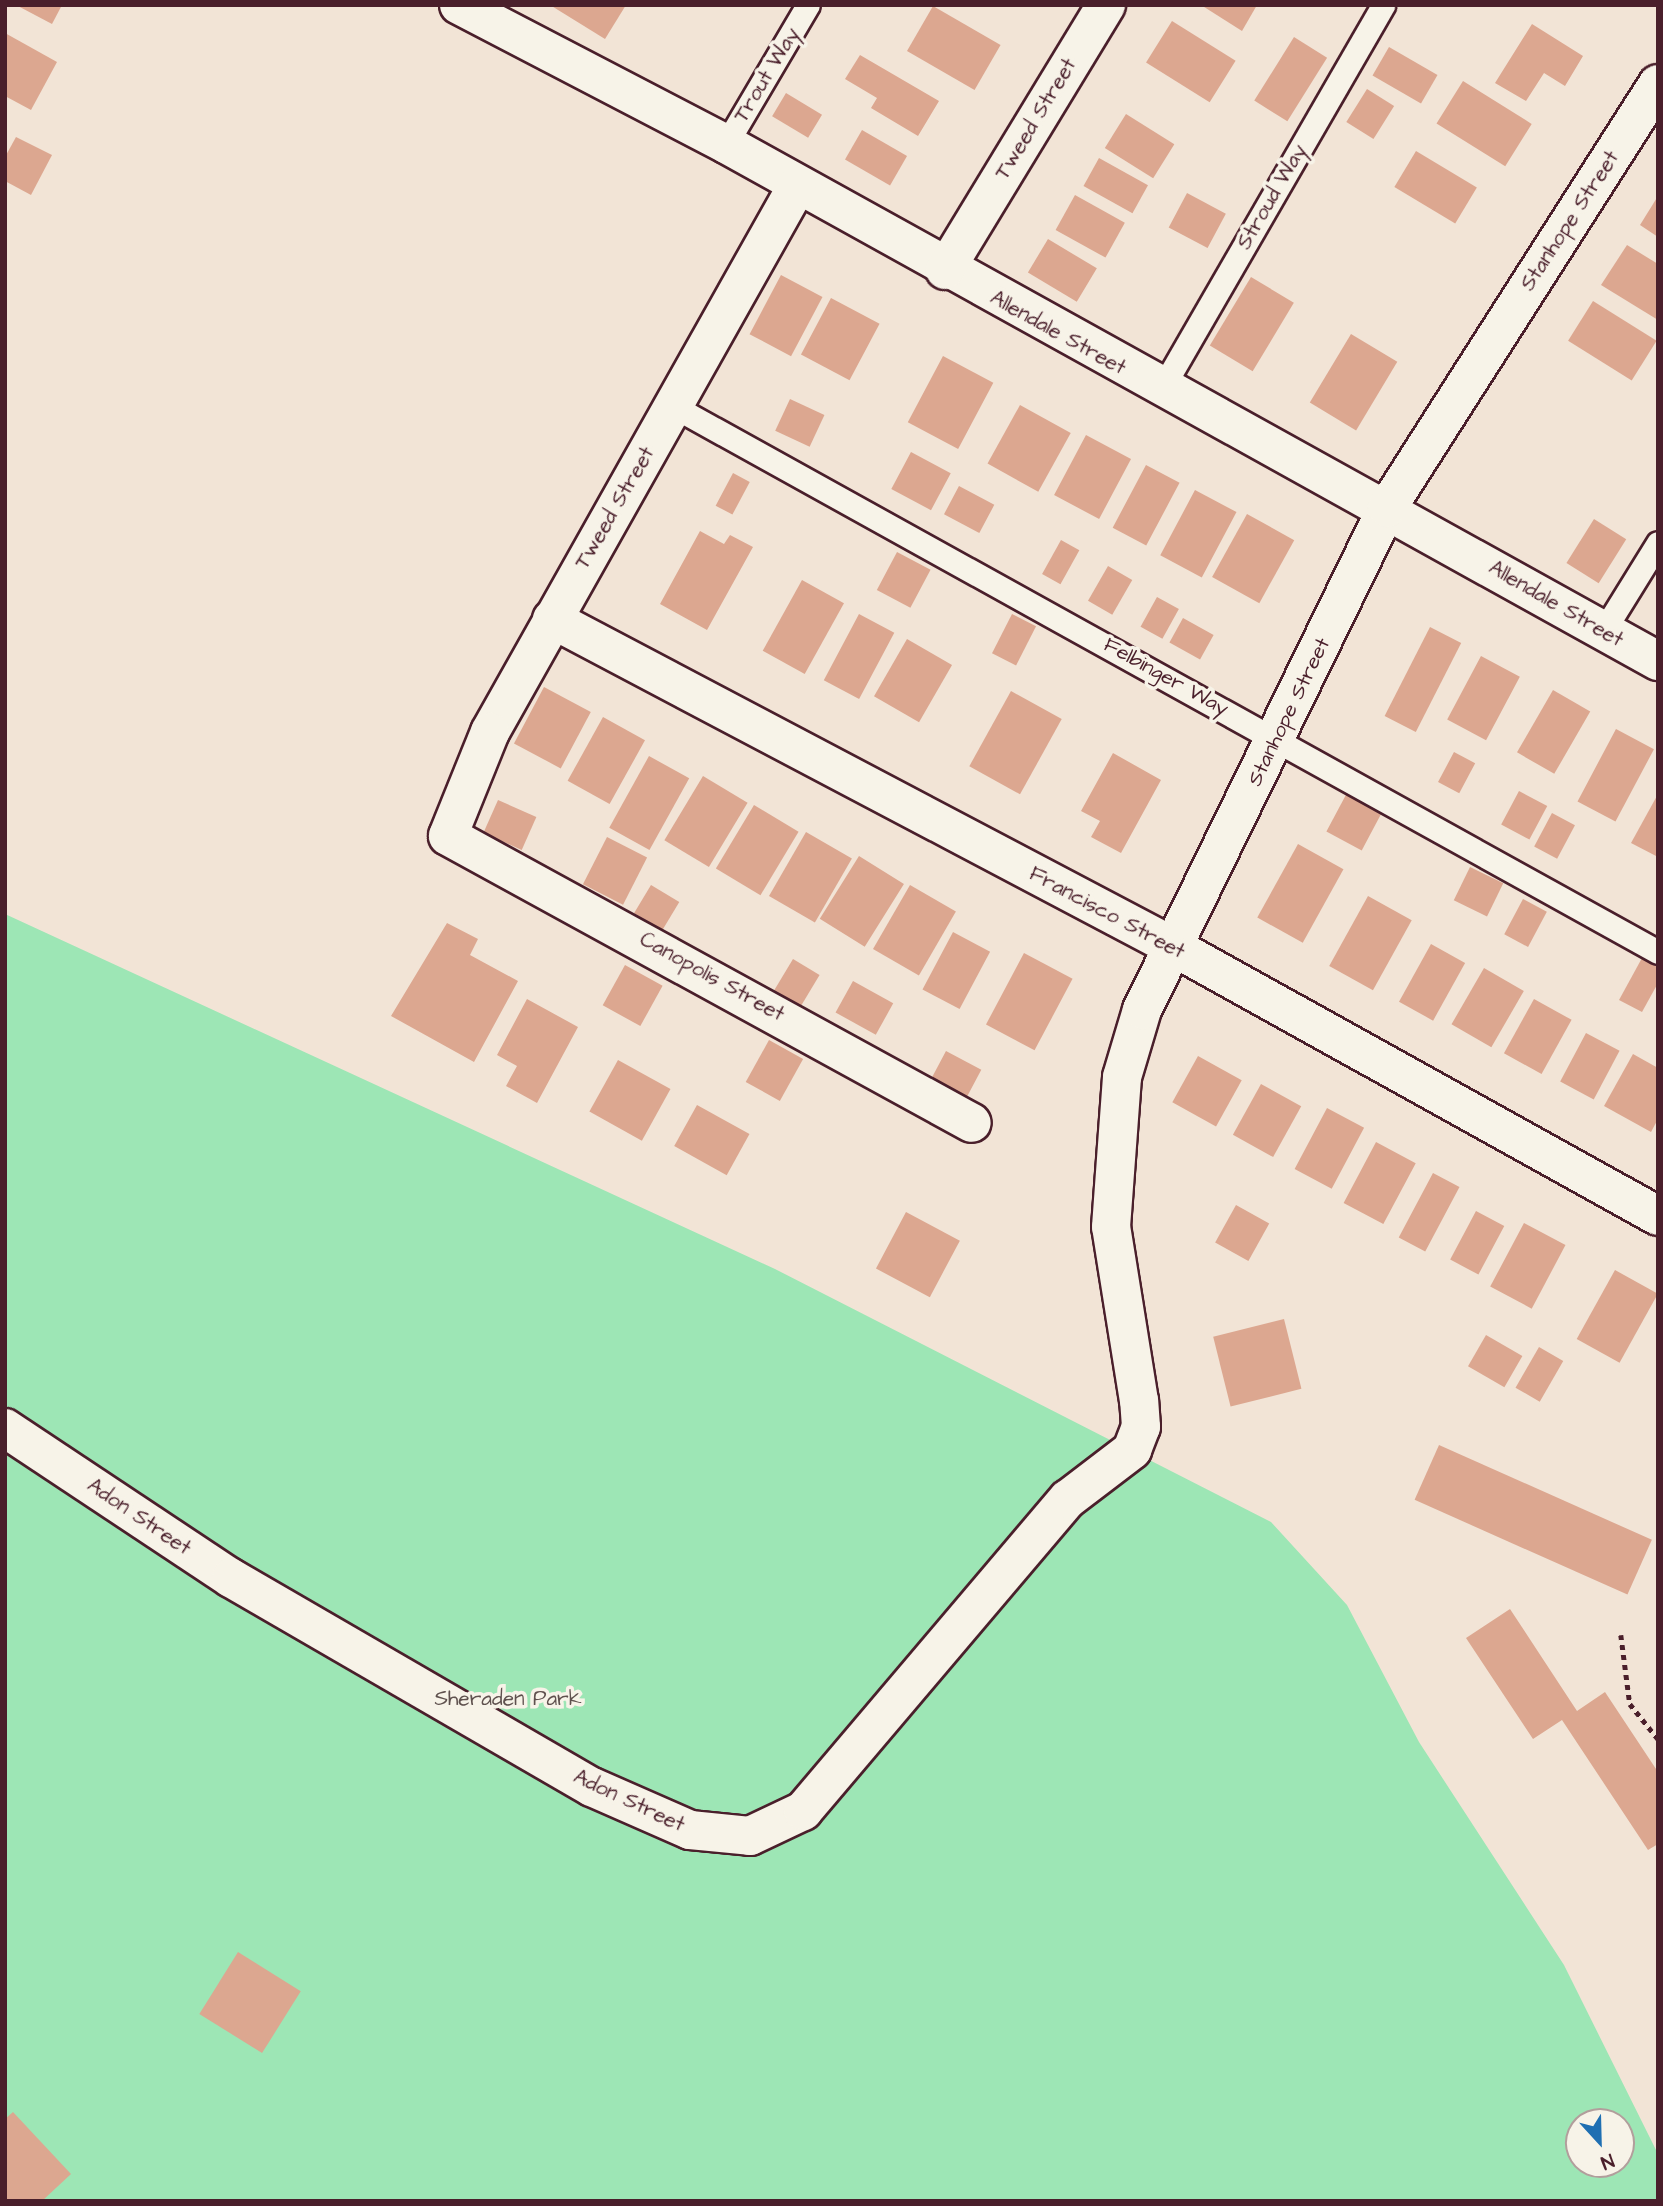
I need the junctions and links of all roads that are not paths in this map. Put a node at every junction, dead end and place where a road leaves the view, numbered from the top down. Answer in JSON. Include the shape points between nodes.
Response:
{"nodes":[{"id":1,"x":459,"y":5,"type":"edge"},
{"id":2,"x":808,"y":5,"type":"edge"},
{"id":3,"x":1106,"y":5,"type":"edge"},
{"id":4,"x":1383,"y":5,"type":"edge"},
{"id":5,"x":507,"y":17,"type":"edge"},
{"id":6,"x":1658,"y":84,"type":"edge"},
{"id":7,"x":726,"y":144,"type":"junction"},
{"id":8,"x":797,"y":186,"type":"junction"},
{"id":9,"x":945,"y":270,"type":"junction"},
{"id":10,"x":1161,"y":390,"type":"junction"},
{"id":11,"x":673,"y":406,"type":"junction"},
{"id":12,"x":1387,"y":508,"type":"junction"},
{"id":13,"x":1658,"y":542,"type":"edge"},
{"id":14,"x":552,"y":619,"type":"junction"},
{"id":15,"x":1604,"y":631,"type":"junction"},
{"id":16,"x":1658,"y":661,"type":"edge"},
{"id":17,"x":1278,"y":739,"type":"junction"},
{"id":18,"x":448,"y":836,"type":"joint"},
{"id":19,"x":1170,"y":945,"type":"junction"},
{"id":20,"x":1658,"y":952,"type":"edge"},
{"id":21,"x":972,"y":1123,"type":"dead end"},
{"id":22,"x":1658,"y":1216,"type":"edge"},
{"id":23,"x":1139,"y":1401,"type":"joint"},
{"id":24,"x":5,"y":1428,"type":"edge"}],
"edges":[{"from":1,"to":5,"type":"street","name":"Allendale Street"},
{"from":2,"to":7,"type":"lane","name":"Trout Way"},
{"from":3,"to":9,"type":"street","name":"Tweed Street"},
{"from":4,"to":10,"type":"lane","name":"Stroud Way"},
{"from":5,"to":7,"type":"street","name":"Allendale Street"},
{"from":6,"to":12,"type":"street","name":"Stanhope Street"},
{"from":7,"to":8,"type":"street","name":"Allendale Street"},
{"from":8,"to":9,"type":"street","name":"Allendale Street"},
{"from":8,"to":11,"type":"street","name":"Tweed Street"},
{"from":9,"to":10,"type":"street","name":"Allendale Street"},
{"from":10,"to":12,"type":"street","name":"Allendale Street"},
{"from":11,"to":14,"type":"street","name":"Tweed Street"},
{"from":11,"to":17,"type":"lane","name":"Felbinger Way"},
{"from":12,"to":15,"type":"street","name":"Allendale Street"},
{"from":12,"to":17,"type":"street","name":"Stanhope Street"},
{"from":13,"to":15,"type":"lane"},
{"from":14,"to":18,"type":"street","name":"Tweed Street","via":[[490,732]]},
{"from":14,"to":19,"type":"street","name":"Francisco Street"},
{"from":15,"to":16,"type":"street","name":"Allendale Street"},
{"from":17,"to":19,"type":"street","name":"Stanhope Street"},
{"from":17,"to":20,"type":"lane","name":"Felbinger Way"},
{"from":18,"to":21,"type":"street","name":"Canopolis Street"},
{"from":19,"to":22,"type":"street","name":"Francisco Street"},
{"from":19,"to":23,"type":"street","name":"Stanhope Street","via":[[1122,1077],[1114,1155],[1111,1227]]},
{"from":23,"to":24,"type":"street","name":"Adon Street","via":[[1141,1427],[1132,1450],[1068,1499],[803,1811],[750,1836],[690,1830],[581,1780],[231,1578]]}]}
